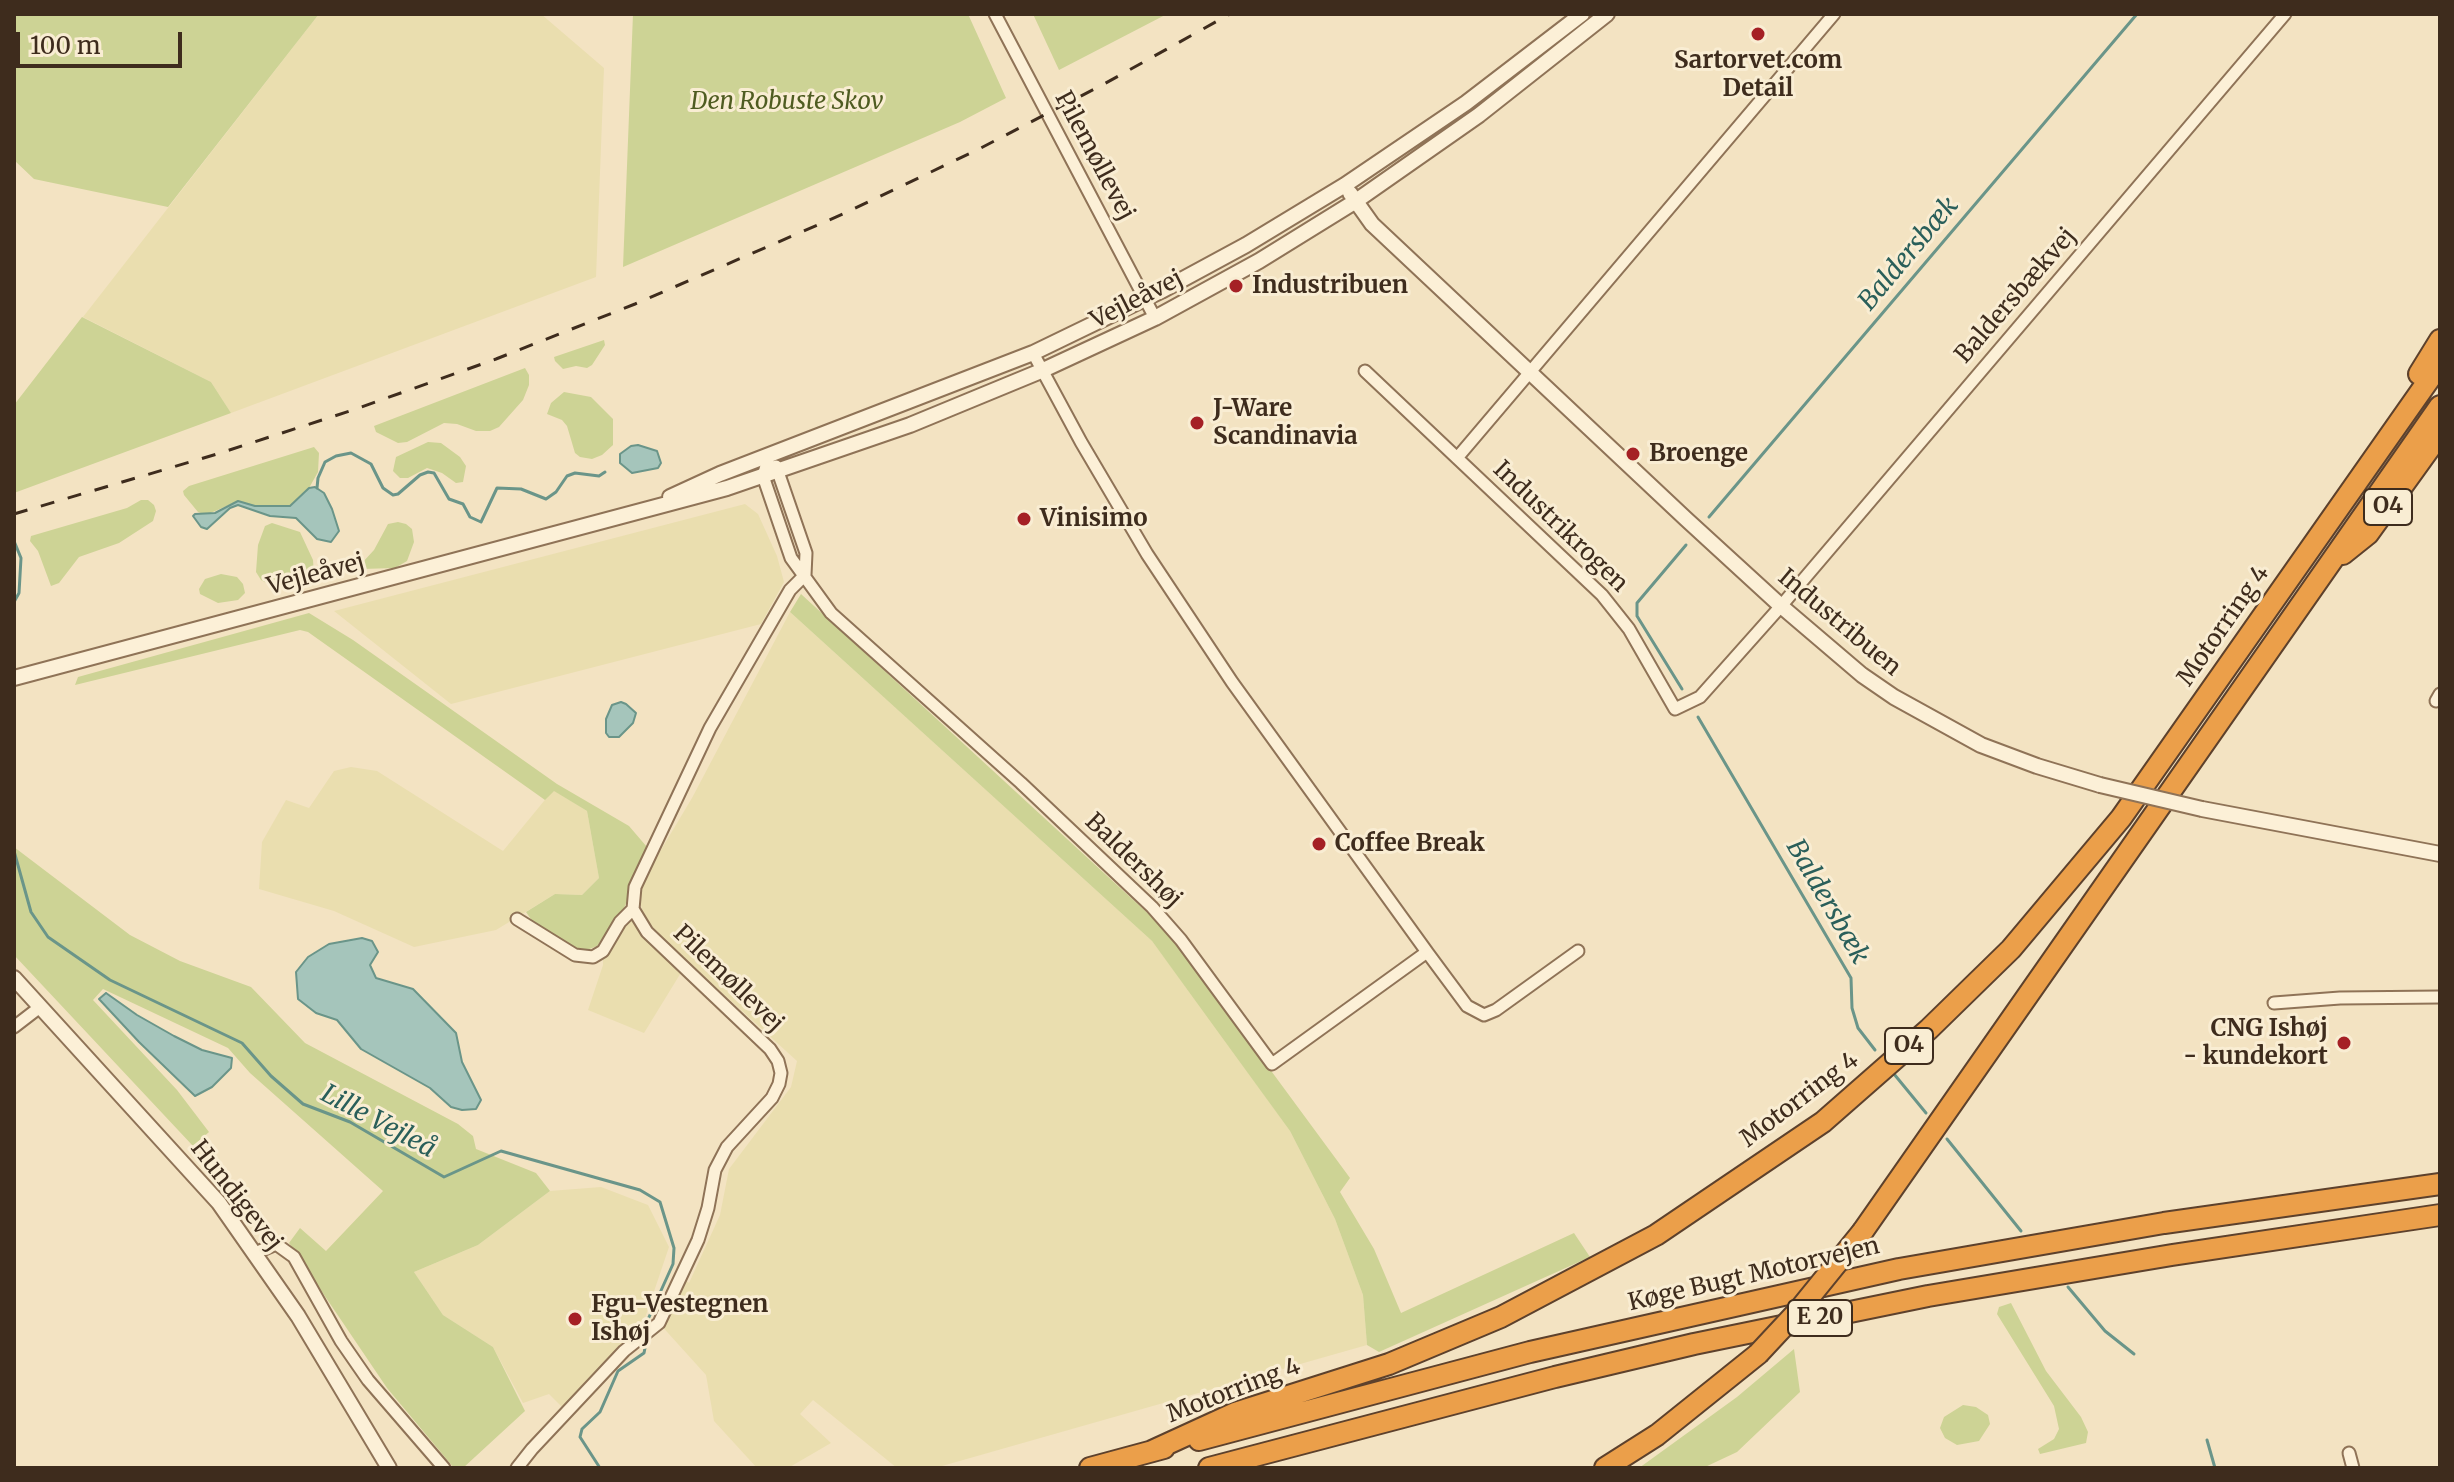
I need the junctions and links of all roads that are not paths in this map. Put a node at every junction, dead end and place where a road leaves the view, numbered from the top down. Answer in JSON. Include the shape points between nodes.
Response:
{"nodes":[{"id":1,"x":995,"y":14,"type":"edge"},
{"id":2,"x":1582,"y":14,"type":"edge"},
{"id":3,"x":1607,"y":14,"type":"edge"},
{"id":4,"x":1834,"y":14,"type":"edge"},
{"id":5,"x":2285,"y":14,"type":"edge"},
{"id":6,"x":1345,"y":185,"type":"junction"},
{"id":7,"x":1356,"y":201,"type":"junction"},
{"id":8,"x":1372,"y":224,"type":"junction"},
{"id":9,"x":1259,"y":261,"type":"junction"},
{"id":10,"x":1144,"y":299,"type":"junction"},
{"id":11,"x":1155,"y":318,"type":"junction"},
{"id":12,"x":2440,"y":340,"type":"edge"},
{"id":13,"x":1033,"y":353,"type":"junction"},
{"id":14,"x":2440,"y":364,"type":"edge"},
{"id":15,"x":1530,"y":370,"type":"junction"},
{"id":16,"x":1041,"y":371,"type":"junction"},
{"id":17,"x":1365,"y":371,"type":"dead end"},
{"id":18,"x":2440,"y":406,"type":"edge"},
{"id":19,"x":2400,"y":422,"type":"junction"},
{"id":20,"x":2440,"y":434,"type":"edge"},
{"id":21,"x":769,"y":456,"type":"junction"},
{"id":22,"x":1457,"y":458,"type":"junction"},
{"id":23,"x":780,"y":470,"type":"junction"},
{"id":24,"x":763,"y":476,"type":"junction"},
{"id":25,"x":629,"y":515,"type":"junction"},
{"id":26,"x":2324,"y":569,"type":"junction"},
{"id":27,"x":805,"y":575,"type":"junction"},
{"id":28,"x":1781,"y":606,"type":"junction"},
{"id":29,"x":14,"y":678,"type":"edge"},
{"id":30,"x":2440,"y":854,"type":"edge"},
{"id":31,"x":633,"y":909,"type":"junction"},
{"id":32,"x":517,"y":919,"type":"dead end"},
{"id":33,"x":1578,"y":951,"type":"dead end"},
{"id":34,"x":1427,"y":952,"type":"junction"},
{"id":35,"x":14,"y":978,"type":"edge"},
{"id":36,"x":2440,"y":997,"type":"edge"},
{"id":37,"x":2274,"y":1003,"type":"dead end"},
{"id":38,"x":40,"y":1007,"type":"junction"},
{"id":39,"x":14,"y":1027,"type":"edge"},
{"id":40,"x":2440,"y":1184,"type":"edge"},
{"id":41,"x":2440,"y":1215,"type":"edge"},
{"id":42,"x":255,"y":1253,"type":"junction"},
{"id":43,"x":1152,"y":1451,"type":"junction"},
{"id":44,"x":2349,"y":1453,"type":"dead end"},
{"id":45,"x":389,"y":1468,"type":"edge"},
{"id":46,"x":444,"y":1468,"type":"edge"},
{"id":47,"x":517,"y":1468,"type":"edge"},
{"id":48,"x":1090,"y":1468,"type":"edge"},
{"id":49,"x":1209,"y":1468,"type":"edge"},
{"id":50,"x":1605,"y":1468,"type":"edge"},
{"id":51,"x":2353,"y":1468,"type":"edge"}],
"edges":[{"from":1,"to":10,"type":"street","name":"Pilemøllevej"},
{"from":2,"to":6,"type":"street","name":"Vejleåvej","via":[[1466,103]]},
{"from":3,"to":7,"type":"street","name":"Vejleåvej","via":[[1479,115]]},
{"from":4,"to":15,"type":"street"},
{"from":5,"to":28,"type":"street","name":"Baldersbækvej"},
{"from":6,"to":7,"type":"street","name":"Industribuen"},
{"from":6,"to":10,"type":"street","name":"Vejleåvej"},
{"from":7,"to":8,"type":"street","name":"Industribuen"},
{"from":7,"to":9,"type":"street","name":"Vejleåvej"},
{"from":8,"to":9,"type":"street","via":[[1347,218],[1284,254]]},
{"from":8,"to":15,"type":"street","name":"Industribuen"},
{"from":9,"to":11,"type":"street","name":"Vejleåvej"},
{"from":10,"to":11,"type":"street","name":"Pilemøllevej"},
{"from":10,"to":13,"type":"street","name":"Vejleåvej"},
{"from":11,"to":16,"type":"street","name":"Vejleåvej"},
{"from":12,"to":19,"type":"highway","number":"O4","via":[[2402,401]]},
{"from":13,"to":16,"type":"street"},
{"from":13,"to":21,"type":"street","name":"Vejleåvej"},
{"from":14,"to":19,"type":"highway","name":"Motorring 4","number":"O4"},
{"from":15,"to":22,"type":"street","name":"Industrikrogen"},
{"from":15,"to":28,"type":"street","name":"Industribuen"},
{"from":16,"to":23,"type":"street","name":"Vejleåvej","via":[[910,425]]},
{"from":16,"to":34,"type":"street","via":[[1147,554],[1232,682]]},
{"from":17,"to":22,"type":"street","name":"Industrikrogen"},
{"from":18,"to":26,"type":"highway","name":"Motorring 4","number":"O4"},
{"from":19,"to":43,"type":"highway","name":"Motorring 4","number":"O4","via":[[2095,850],[2011,949],[1823,1122],[1656,1235],[1501,1317],[1389,1364],[1235,1413]]},
{"from":20,"to":26,"type":"highway","number":"O4","via":[[2368,534]]},
{"from":21,"to":23,"type":"street","name":"Baldershøj"},
{"from":21,"to":24,"type":"street"},
{"from":21,"to":25,"type":"street","name":"Vejleåvej"},
{"from":22,"to":28,"type":"street","name":"Industrikrogen","via":[[1602,595],[1629,629],[1675,709],[1700,697]]},
{"from":23,"to":24,"type":"street","name":"Vejleåvej"},
{"from":23,"to":27,"type":"street","name":"Baldershøj","via":[[806,553]]},
{"from":24,"to":25,"type":"street","name":"Vejleåvej"},
{"from":24,"to":27,"type":"street","name":"Baldershøj","via":[[791,558]]},
{"from":25,"to":29,"type":"street","name":"Vejleåvej"},
{"from":26,"to":50,"type":"highway","name":"Motorring 4","number":"O4","bridge":true,"via":[[1863,1231],[1758,1354],[1657,1435]]},
{"from":27,"to":31,"type":"street","via":[[790,590],[710,728],[635,887]]},
{"from":27,"to":34,"type":"street","name":"Baldershøj","via":[[831,613],[1152,907],[1272,1064]]},
{"from":28,"to":30,"type":"street","name":"Industribuen","bridge":true,"via":[[1862,675],[1981,745],[2100,785]]},
{"from":31,"to":32,"type":"street","via":[[593,957],[575,955]]},
{"from":31,"to":47,"type":"street","name":"Pilemøllevej","via":[[647,932],[770,1049],[781,1073],[772,1098],[727,1147],[715,1170],[698,1240],[659,1323]]},
{"from":33,"to":34,"type":"street","via":[[1484,1015],[1467,1006]]},
{"from":35,"to":38,"type":"street","name":"Hundigevej"},
{"from":36,"to":37,"type":"street"},
{"from":38,"to":39,"type":"street"},
{"from":38,"to":42,"type":"street","name":"Hundigevej","via":[[219,1203]]},
{"from":40,"to":43,"type":"highway","name":"Køge Bugt Motorvejen","number":"E 20","via":[[2164,1223],[1899,1269],[1530,1352]]},
{"from":41,"to":49,"type":"highway","number":"E 20","via":[[1912,1299],[1694,1344]]},
{"from":42,"to":45,"type":"street","name":"Hundigevej"},
{"from":42,"to":46,"type":"street","via":[[276,1244],[294,1257],[368,1380]]},
{"from":43,"to":48,"type":"highway","name":"Køge Bugt Motorvejen","number":"E 20"},
{"from":44,"to":51,"type":"street"}]}
